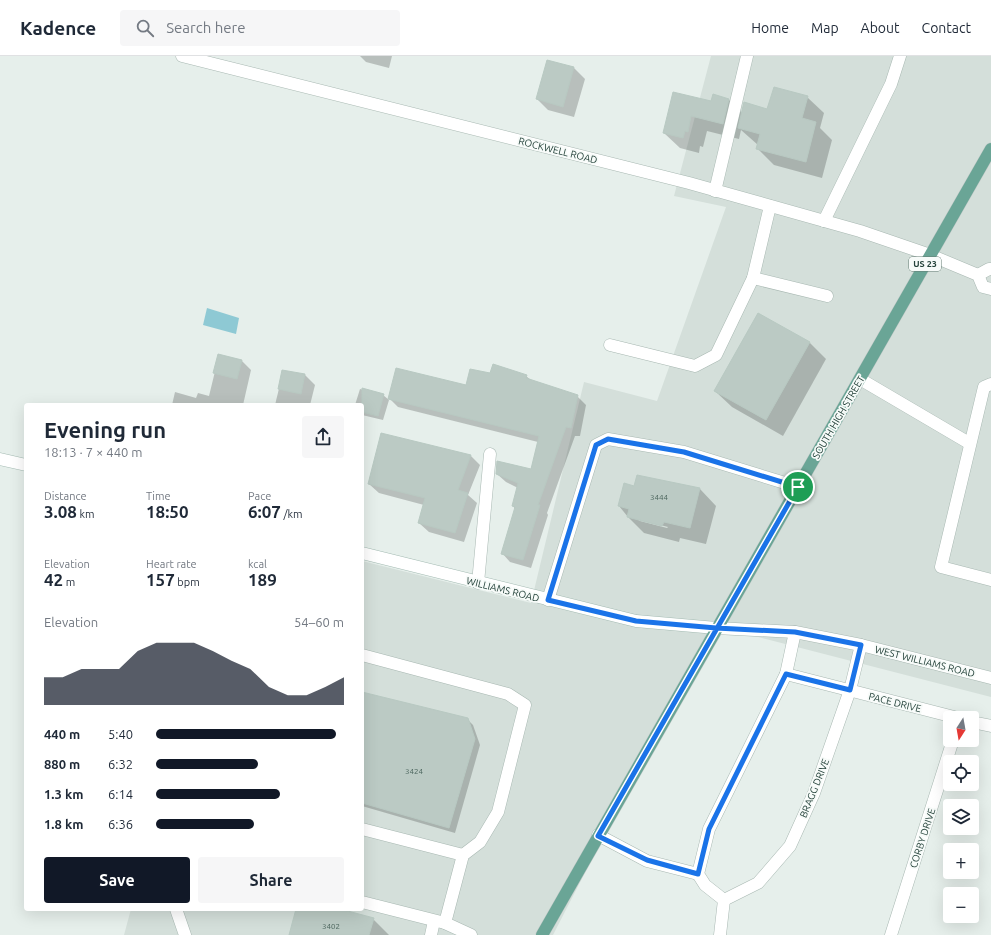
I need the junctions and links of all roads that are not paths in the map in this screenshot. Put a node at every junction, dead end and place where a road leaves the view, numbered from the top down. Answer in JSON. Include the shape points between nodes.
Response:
{"nodes":[{"id":1,"x":182,"y":56,"type":"edge"},
{"id":2,"x":747,"y":56,"type":"edge"},
{"id":3,"x":900,"y":56,"type":"edge"},
{"id":4,"x":991,"y":149,"type":"edge"},
{"id":5,"x":715,"y":191,"type":"junction"},
{"id":6,"x":770,"y":206,"type":"junction"},
{"id":7,"x":824,"y":221,"type":"junction"},
{"id":8,"x":930,"y":255,"type":"junction"},
{"id":9,"x":991,"y":269,"type":"edge"},
{"id":10,"x":978,"y":275,"type":"junction"},
{"id":11,"x":753,"y":278,"type":"junction"},
{"id":12,"x":991,"y":289,"type":"edge"},
{"id":13,"x":827,"y":296,"type":"dead end"},
{"id":14,"x":610,"y":345,"type":"dead end"},
{"id":15,"x":860,"y":378,"type":"junction"},
{"id":16,"x":991,"y":384,"type":"edge"},
{"id":17,"x":969,"y":443,"type":"junction"},
{"id":18,"x":490,"y":454,"type":"dead end"},
{"id":19,"x":0,"y":458,"type":"edge"},
{"id":20,"x":24,"y":464,"type":"edge"},
{"id":21,"x":798,"y":487,"type":"junction"},
{"id":22,"x":364,"y":554,"type":"edge"},
{"id":23,"x":991,"y":580,"type":"edge"},
{"id":24,"x":478,"y":583,"type":"junction"},
{"id":25,"x":548,"y":600,"type":"junction"},
{"id":26,"x":716,"y":628,"type":"junction"},
{"id":27,"x":795,"y":632,"type":"junction"},
{"id":28,"x":861,"y":645,"type":"junction"},
{"id":29,"x":364,"y":656,"type":"edge"},
{"id":30,"x":786,"y":674,"type":"junction"},
{"id":31,"x":991,"y":678,"type":"edge"},
{"id":32,"x":850,"y":690,"type":"junction"},
{"id":33,"x":943,"y":714,"type":"edge"},
{"id":34,"x":979,"y":723,"type":"edge"},
{"id":35,"x":991,"y":726,"type":"edge"},
{"id":36,"x":951,"y":747,"type":"edge"},
{"id":37,"x":364,"y":830,"type":"edge"},
{"id":38,"x":598,"y":836,"type":"junction"},
{"id":39,"x":463,"y":855,"type":"junction"},
{"id":40,"x":698,"y":874,"type":"junction"},
{"id":41,"x":724,"y":900,"type":"junction"},
{"id":42,"x":364,"y":903,"type":"edge"},
{"id":43,"x":177,"y":911,"type":"edge"},
{"id":44,"x":440,"y":922,"type":"junction"},
{"id":45,"x":185,"y":935,"type":"edge"},
{"id":46,"x":431,"y":935,"type":"edge"},
{"id":47,"x":472,"y":935,"type":"edge"},
{"id":48,"x":542,"y":935,"type":"edge"},
{"id":49,"x":720,"y":935,"type":"edge"},
{"id":50,"x":891,"y":935,"type":"edge"}],
"edges":[{"from":1,"to":5,"type":"street","name":"ROCKWELL ROAD"},
{"from":2,"to":5,"type":"street"},
{"from":3,"to":7,"type":"street","via":[[891,84]]},
{"from":4,"to":8,"type":"main road","name":"SOUTH HIGH STREET","number":"US 23"},
{"from":5,"to":6,"type":"street","name":"ROCKWELL ROAD"},
{"from":6,"to":7,"type":"street","name":"ROCKWELL ROAD"},
{"from":6,"to":11,"type":"street"},
{"from":7,"to":8,"type":"street","name":"ROCKWELL ROAD"},
{"from":8,"to":10,"type":"street","name":"ROCKWELL ROAD"},
{"from":8,"to":15,"type":"main road","name":"SOUTH HIGH STREET","number":"US 23"},
{"from":9,"to":10,"type":"street"},
{"from":10,"to":12,"type":"street","via":[[982,287]]},
{"from":11,"to":13,"type":"street"},
{"from":11,"to":14,"type":"street","via":[[716,355],[695,366]]},
{"from":15,"to":17,"type":"street"},
{"from":15,"to":21,"type":"main road","name":"SOUTH HIGH STREET","number":"US 23"},
{"from":16,"to":17,"type":"street","via":[[984,387]]},
{"from":17,"to":23,"type":"street","via":[[941,567]]},
{"from":18,"to":24,"type":"street"},
{"from":19,"to":20,"type":"street"},
{"from":21,"to":25,"type":"street","via":[[684,452],[608,439],[596,445]]},
{"from":21,"to":26,"type":"main road","name":"SOUTH HIGH STREET","number":"US 23"},
{"from":22,"to":24,"type":"street","name":"WILLIAMS ROAD"},
{"from":24,"to":25,"type":"street","name":"WILLIAMS ROAD"},
{"from":25,"to":26,"type":"street","name":"WILLIAMS ROAD","via":[[636,621]]},
{"from":26,"to":27,"type":"street","name":"WEST WILLIAMS ROAD"},
{"from":26,"to":38,"type":"main road","name":"SOUTH HIGH STREET","number":"US 23"},
{"from":27,"to":28,"type":"street","name":"WEST WILLIAMS ROAD"},
{"from":27,"to":30,"type":"street"},
{"from":28,"to":31,"type":"street","name":"WEST WILLIAMS ROAD"},
{"from":28,"to":32,"type":"street","name":"BRAGG DRIVE"},
{"from":29,"to":39,"type":"street","via":[[508,694],[525,705],[498,812],[480,842]]},
{"from":30,"to":32,"type":"street","name":"PACE DRIVE"},
{"from":30,"to":40,"type":"street","via":[[709,829]]},
{"from":32,"to":33,"type":"street","name":"PACE DRIVE"},
{"from":32,"to":41,"type":"street","name":"BRAGG DRIVE","via":[[814,793],[790,846],[758,883]]},
{"from":34,"to":35,"type":"street"},
{"from":36,"to":50,"type":"street","name":"CORBY DRIVE"},
{"from":37,"to":39,"type":"street"},
{"from":38,"to":40,"type":"street","via":[[647,860]]},
{"from":38,"to":48,"type":"main road","name":"SOUTH HIGH STREET","number":"US 23"},
{"from":39,"to":44,"type":"street"},
{"from":40,"to":41,"type":"street","via":[[705,885]]},
{"from":41,"to":49,"type":"street"},
{"from":42,"to":44,"type":"street"},
{"from":43,"to":45,"type":"street"},
{"from":44,"to":46,"type":"street"},
{"from":44,"to":47,"type":"street"}]}
